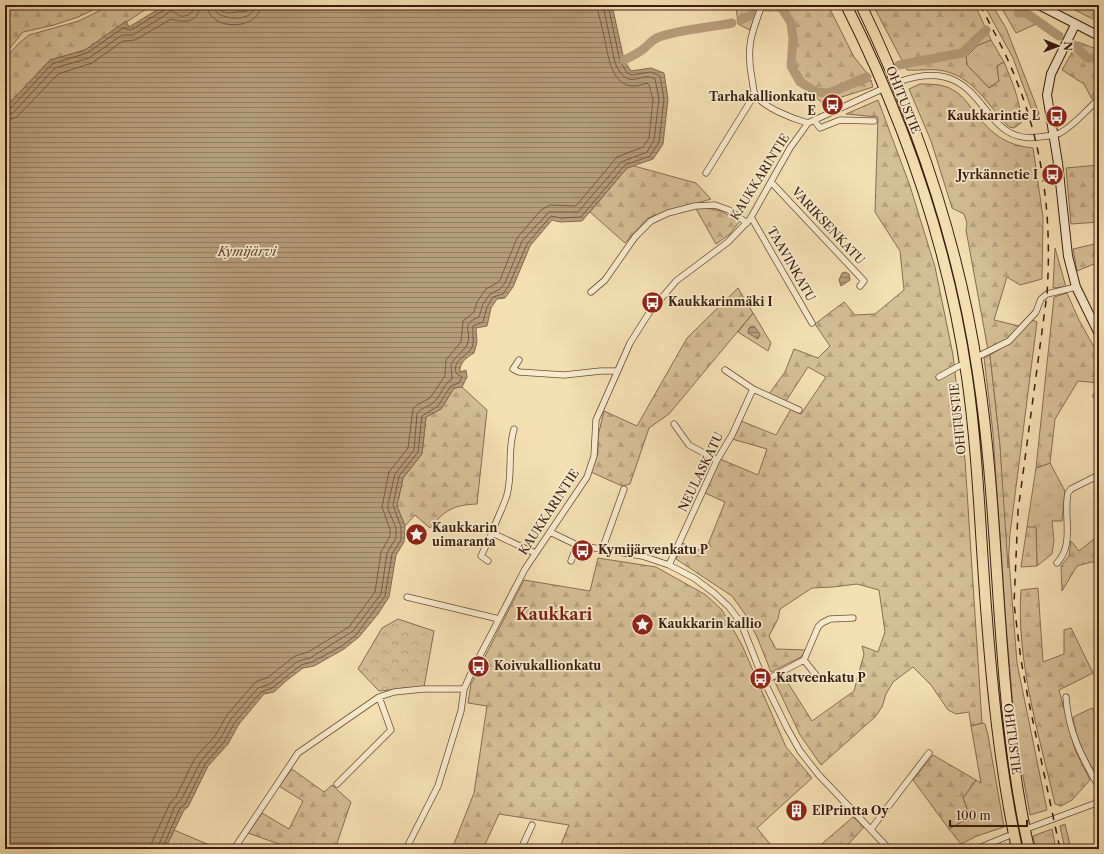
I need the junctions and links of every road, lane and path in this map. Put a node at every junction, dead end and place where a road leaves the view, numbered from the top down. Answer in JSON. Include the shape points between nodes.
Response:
{"nodes":[{"id":1,"x":762,"y":5,"type":"edge"},
{"id":2,"x":846,"y":5,"type":"edge"},
{"id":3,"x":860,"y":5,"type":"edge"},
{"id":4,"x":1039,"y":5,"type":"edge"},
{"id":5,"x":1075,"y":25,"type":"junction"},
{"id":6,"x":1099,"y":36,"type":"edge"},
{"id":7,"x":901,"y":81,"type":"dead end"},
{"id":8,"x":880,"y":90,"type":"dead end"},
{"id":9,"x":755,"y":94,"type":"junction"},
{"id":10,"x":1099,"y":99,"type":"edge"},
{"id":11,"x":874,"y":121,"type":"dead end"},
{"id":12,"x":811,"y":122,"type":"junction"},
{"id":13,"x":1054,"y":135,"type":"junction"},
{"id":14,"x":706,"y":173,"type":"dead end"},
{"id":15,"x":771,"y":182,"type":"junction"},
{"id":16,"x":752,"y":217,"type":"junction"},
{"id":17,"x":747,"y":222,"type":"junction"},
{"id":18,"x":860,"y":286,"type":"dead end"},
{"id":19,"x":1076,"y":287,"type":"junction"},
{"id":20,"x":591,"y":292,"type":"dead end"},
{"id":21,"x":812,"y":322,"type":"dead end"},
{"id":22,"x":1099,"y":334,"type":"edge"},
{"id":23,"x":981,"y":355,"type":"dead end"},
{"id":24,"x":519,"y":360,"type":"dead end"},
{"id":25,"x":959,"y":366,"type":"dead end"},
{"id":26,"x":725,"y":370,"type":"dead end"},
{"id":27,"x":617,"y":371,"type":"junction"},
{"id":28,"x":939,"y":377,"type":"dead end"},
{"id":29,"x":753,"y":389,"type":"junction"},
{"id":30,"x":799,"y":410,"type":"dead end"},
{"id":31,"x":674,"y":424,"type":"dead end"},
{"id":32,"x":514,"y":429,"type":"dead end"},
{"id":33,"x":718,"y":460,"type":"junction"},
{"id":34,"x":1099,"y":475,"type":"edge"},
{"id":35,"x":624,"y":489,"type":"dead end"},
{"id":36,"x":550,"y":532,"type":"junction"},
{"id":37,"x":492,"y":533,"type":"junction"},
{"id":38,"x":577,"y":545,"type":"junction"},
{"id":39,"x":602,"y":550,"type":"junction"},
{"id":40,"x":535,"y":553,"type":"junction"},
{"id":41,"x":488,"y":561,"type":"dead end"},
{"id":42,"x":571,"y":561,"type":"dead end"},
{"id":43,"x":1057,"y":563,"type":"dead end"},
{"id":44,"x":669,"y":565,"type":"junction"},
{"id":45,"x":407,"y":597,"type":"dead end"},
{"id":46,"x":853,"y":618,"type":"dead end"},
{"id":47,"x":500,"y":619,"type":"junction"},
{"id":48,"x":804,"y":660,"type":"junction"},
{"id":49,"x":819,"y":680,"type":"dead end"},
{"id":50,"x":764,"y":681,"type":"junction"},
{"id":51,"x":464,"y":689,"type":"junction"},
{"id":52,"x":379,"y":697,"type":"junction"},
{"id":53,"x":1066,"y":697,"type":"dead end"},
{"id":54,"x":929,"y":753,"type":"dead end"},
{"id":55,"x":337,"y":784,"type":"dead end"},
{"id":56,"x":1099,"y":786,"type":"edge"},
{"id":57,"x":1099,"y":802,"type":"edge"},
{"id":58,"x":532,"y":824,"type":"dead end"},
{"id":59,"x":1029,"y":828,"type":"dead end"},
{"id":60,"x":871,"y":829,"type":"junction"},
{"id":61,"x":1008,"y":836,"type":"dead end"},
{"id":62,"x":234,"y":849,"type":"edge"},
{"id":63,"x":406,"y":849,"type":"edge"},
{"id":64,"x":521,"y":849,"type":"edge"},
{"id":65,"x":889,"y":849,"type":"edge"},
{"id":66,"x":976,"y":849,"type":"edge"},
{"id":67,"x":1017,"y":849,"type":"edge"},
{"id":68,"x":1029,"y":849,"type":"edge"}],
"edges":[{"from":1,"to":9,"type":"street","via":[[751,35],[749,57]]},
{"from":2,"to":67,"type":"highway","name":"OHITUSTIE","via":[[893,104],[913,160],[933,221],[956,315],[972,419],[999,744]]},
{"from":3,"to":68,"type":"highway","name":"OHITUSTIE","via":[[880,45],[925,155],[944,217],[970,326],[978,373],[988,471],[1010,743]]},
{"from":4,"to":5,"type":"street"},
{"from":5,"to":6,"type":"street"},
{"from":5,"to":13,"type":"street","via":[[1059,55],[1049,82],[1048,106]]},
{"from":7,"to":13,"type":"street","via":[[929,74],[942,75],[967,88],[1008,133],[1036,138]]},
{"from":8,"to":12,"type":"street","name":"KAUKKARINTIE"},
{"from":9,"to":12,"type":"street","via":[[782,114]]},
{"from":9,"to":14,"type":"street"},
{"from":10,"to":13,"type":"street","via":[[1071,126]]},
{"from":11,"to":12,"type":"street","via":[[840,120],[820,128]]},
{"from":12,"to":15,"type":"street","name":"KAUKKARINTIE","via":[[790,148]]},
{"from":13,"to":19,"type":"street","via":[[1068,256]]},
{"from":15,"to":16,"type":"street","name":"KAUKKARINTIE"},
{"from":15,"to":18,"type":"street","name":"VARIKSENKATU","via":[[864,281]]},
{"from":16,"to":17,"type":"street","name":"KAUKKARINTIE"},
{"from":16,"to":21,"type":"street","name":"TAAVINKATU"},
{"from":17,"to":20,"type":"street","via":[[715,204],[668,213],[651,221],[635,237],[605,280]]},
{"from":17,"to":27,"type":"street","name":"KAUKKARINTIE","via":[[728,242],[676,281],[663,295],[630,343]]},
{"from":19,"to":22,"type":"street"},
{"from":19,"to":23,"type":"street","via":[[1047,294],[1041,299],[1036,312],[1009,341]]},
{"from":24,"to":27,"type":"street","via":[[513,369],[519,372],[564,375]]},
{"from":25,"to":28,"type":"street"},
{"from":26,"to":29,"type":"street"},
{"from":27,"to":36,"type":"street","name":"KAUKKARINTIE","via":[[596,420],[592,465],[587,477]]},
{"from":29,"to":30,"type":"street"},
{"from":29,"to":33,"type":"street","name":"NEULASKATU"},
{"from":31,"to":33,"type":"street","via":[[689,445]]},
{"from":32,"to":37,"type":"street","via":[[509,445],[510,474],[506,495]]},
{"from":33,"to":44,"type":"street","name":"NEULASKATU"},
{"from":34,"to":43,"type":"street","via":[[1068,493],[1066,550]]},
{"from":35,"to":39,"type":"street"},
{"from":36,"to":38,"type":"street"},
{"from":36,"to":40,"type":"street","name":"KAUKKARINTIE"},
{"from":37,"to":40,"type":"street"},
{"from":37,"to":41,"type":"street","via":[[481,556]]},
{"from":38,"to":39,"type":"street"},
{"from":38,"to":42,"type":"street"},
{"from":39,"to":44,"type":"street","via":[[642,556]]},
{"from":40,"to":47,"type":"street","name":"KAUKKARINTIE"},
{"from":44,"to":50,"type":"street","via":[[694,578],[729,606],[741,623]]},
{"from":45,"to":47,"type":"street"},
{"from":46,"to":48,"type":"street","via":[[822,622]]},
{"from":47,"to":51,"type":"street","name":"KAUKKARINTIE"},
{"from":48,"to":49,"type":"street"},
{"from":48,"to":50,"type":"street"},
{"from":50,"to":60,"type":"street","via":[[786,728],[800,750],[818,774]]},
{"from":51,"to":52,"type":"street","via":[[423,688]]},
{"from":51,"to":63,"type":"street","name":"KAUKKARINTIE","via":[[461,711],[438,786]]},
{"from":52,"to":55,"type":"street","via":[[391,730]]},
{"from":52,"to":62,"type":"street","via":[[298,753]]},
{"from":53,"to":56,"type":"street","via":[[1075,740]]},
{"from":54,"to":60,"type":"street"},
{"from":57,"to":59,"type":"street"},
{"from":58,"to":64,"type":"street"},
{"from":60,"to":65,"type":"street"},
{"from":61,"to":66,"type":"street"}]}
